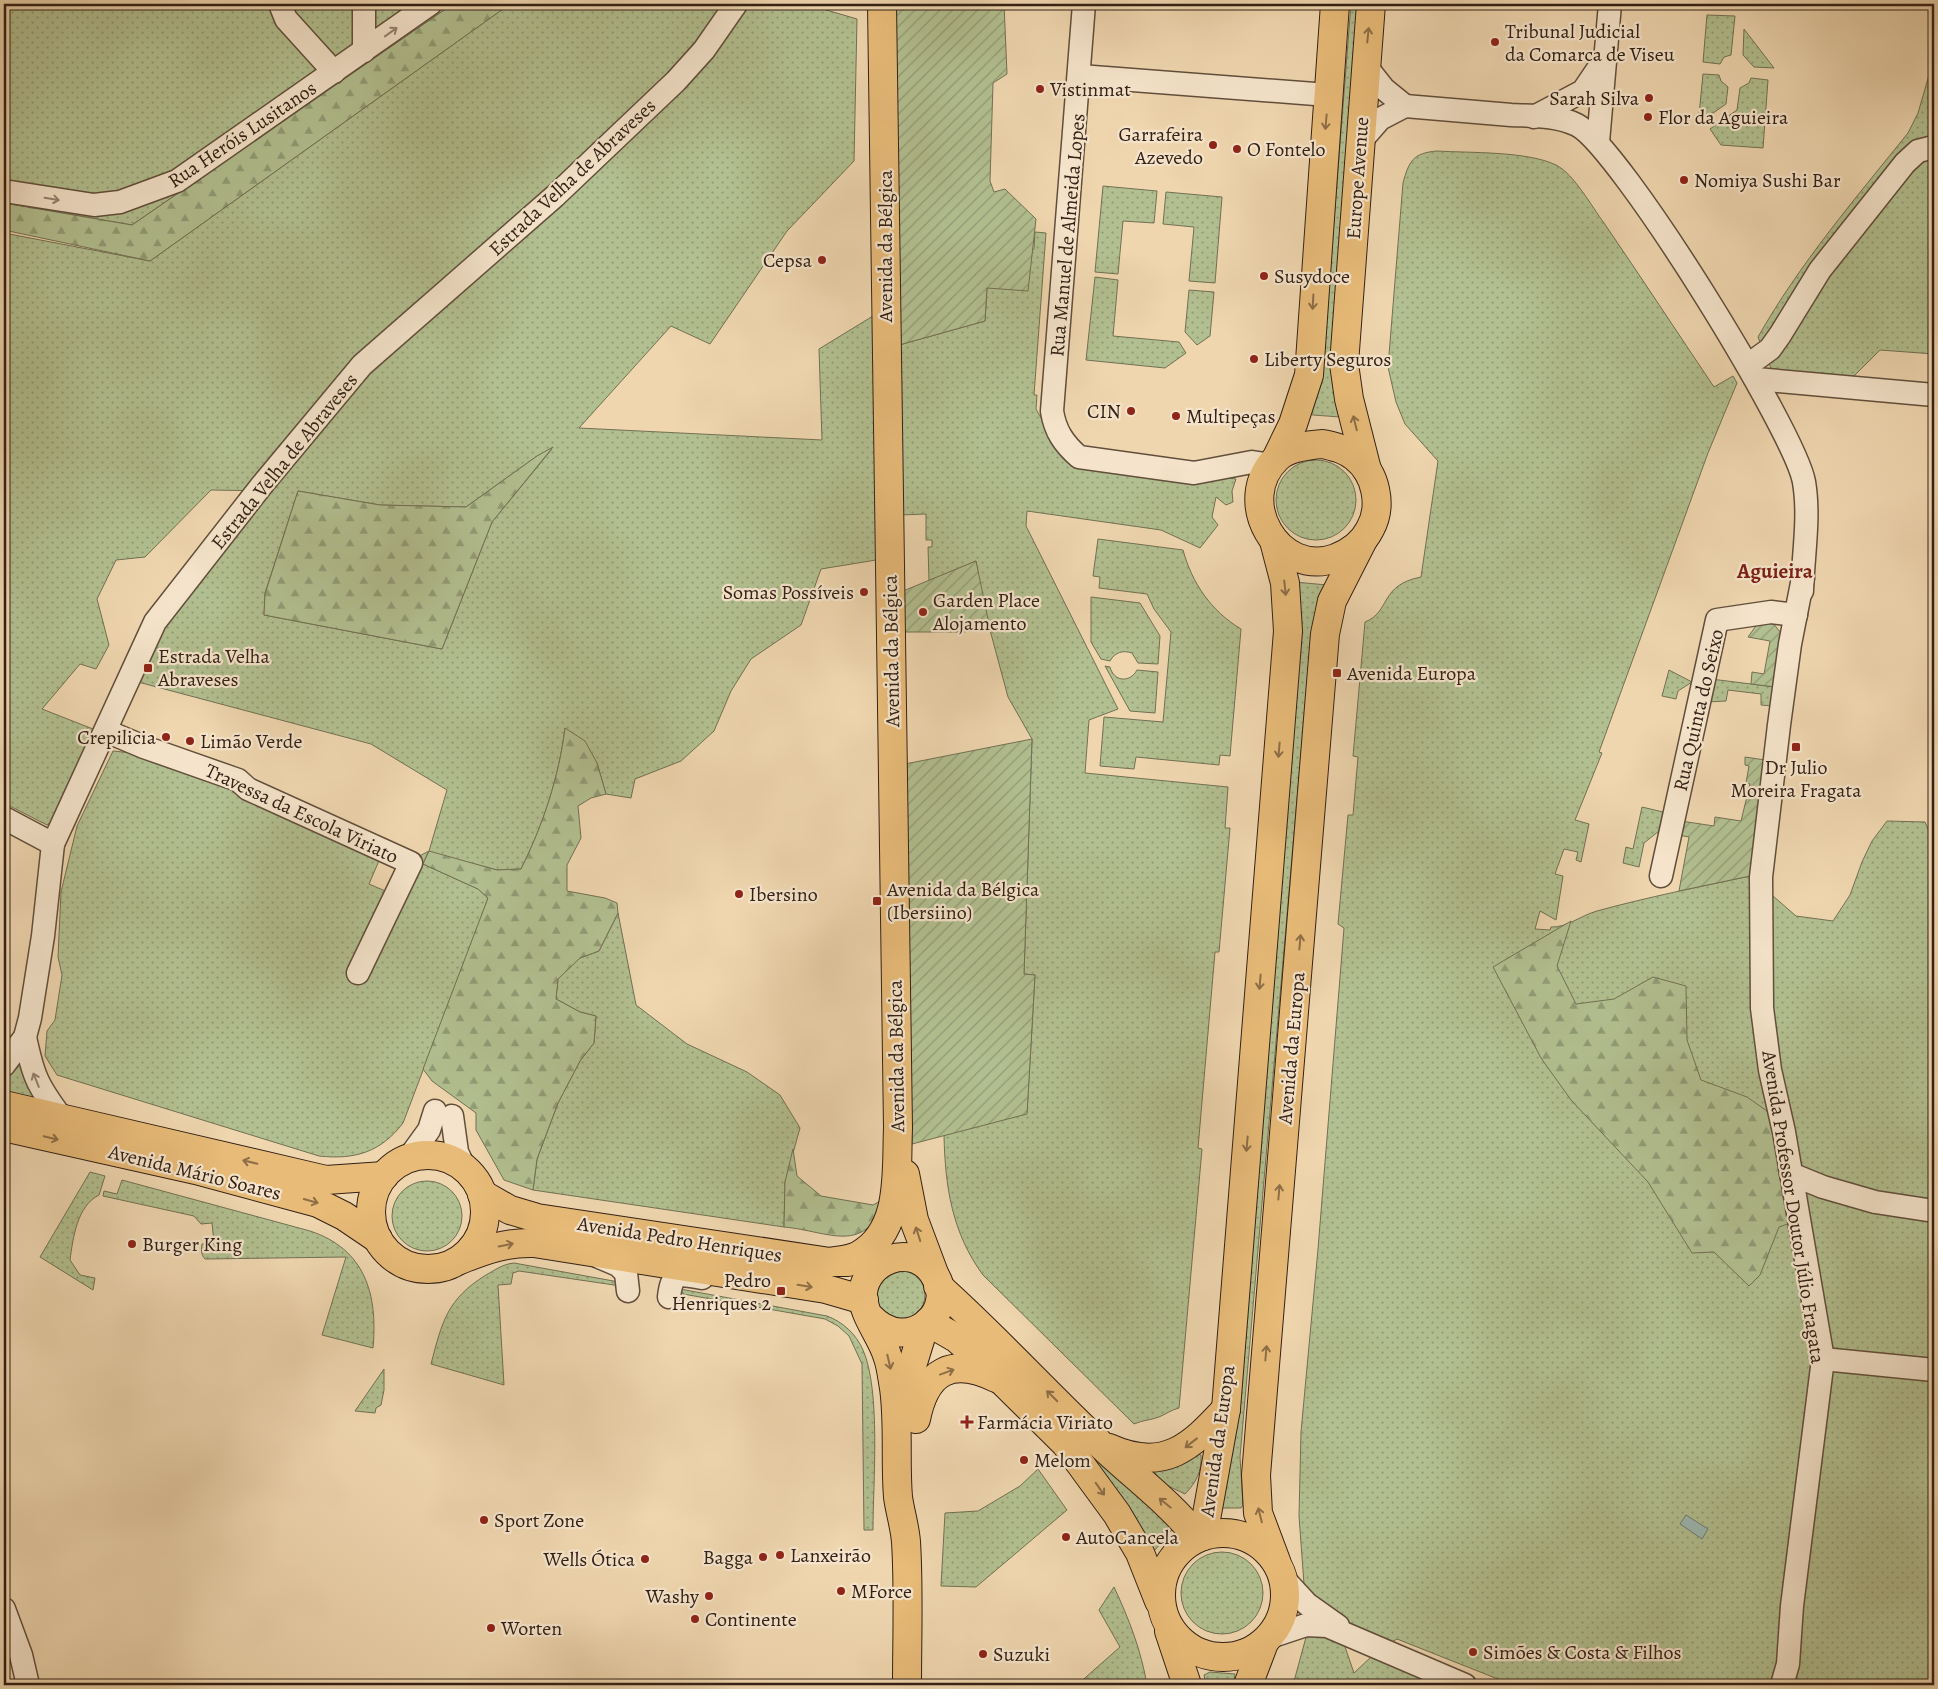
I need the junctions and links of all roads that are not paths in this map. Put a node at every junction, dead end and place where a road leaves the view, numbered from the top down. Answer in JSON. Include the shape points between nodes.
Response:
{"nodes":[{"id":1,"x":280,"y":4,"type":"edge"},
{"id":2,"x":364,"y":4,"type":"edge"},
{"id":3,"x":430,"y":4,"type":"edge"},
{"id":4,"x":736,"y":4,"type":"edge"},
{"id":5,"x":882,"y":4,"type":"edge"},
{"id":6,"x":1084,"y":4,"type":"edge"},
{"id":7,"x":1335,"y":4,"type":"edge"},
{"id":8,"x":1371,"y":4,"type":"edge"},
{"id":9,"x":1610,"y":4,"type":"edge"},
{"id":10,"x":364,"y":51,"type":"junction"},
{"id":11,"x":1606,"y":57,"type":"junction"},
{"id":12,"x":1365,"y":65,"type":"junction"},
{"id":13,"x":334,"y":72,"type":"junction"},
{"id":14,"x":1080,"y":76,"type":"junction"},
{"id":15,"x":1583,"y":91,"type":"junction"},
{"id":16,"x":1328,"y":95,"type":"junction"},
{"id":17,"x":1405,"y":106,"type":"junction"},
{"id":18,"x":1534,"y":117,"type":"junction"},
{"id":19,"x":1578,"y":125,"type":"junction"},
{"id":20,"x":1360,"y":142,"type":"junction"},
{"id":21,"x":1598,"y":142,"type":"junction"},
{"id":22,"x":1934,"y":147,"type":"edge"},
{"id":23,"x":4,"y":191,"type":"edge"},
{"id":24,"x":1752,"y":372,"type":"junction"},
{"id":25,"x":1934,"y":395,"type":"edge"},
{"id":26,"x":1274,"y":461,"type":"junction"},
{"id":27,"x":1367,"y":470,"type":"junction"},
{"id":28,"x":1363,"y":540,"type":"junction"},
{"id":29,"x":1274,"y":541,"type":"junction"},
{"id":30,"x":1803,"y":578,"type":"junction"},
{"id":31,"x":1796,"y":615,"type":"junction"},
{"id":32,"x":106,"y":731,"type":"junction"},
{"id":33,"x":4,"y":818,"type":"edge"},
{"id":34,"x":53,"y":844,"type":"junction"},
{"id":35,"x":1661,"y":876,"type":"dead end"},
{"id":36,"x":1761,"y":877,"type":"junction"},
{"id":37,"x":358,"y":973,"type":"dead end"},
{"id":38,"x":25,"y":1036,"type":"junction"},
{"id":39,"x":4,"y":1065,"type":"edge"},
{"id":40,"x":4,"y":1105,"type":"edge"},
{"id":41,"x":61,"y":1117,"type":"junction"},
{"id":42,"x":4,"y":1127,"type":"edge"},
{"id":43,"x":898,"y":1128,"type":"junction"},
{"id":44,"x":408,"y":1159,"type":"junction"},
{"id":45,"x":466,"y":1169,"type":"junction"},
{"id":46,"x":1791,"y":1174,"type":"junction"},
{"id":47,"x":384,"y":1176,"type":"junction"},
{"id":48,"x":482,"y":1194,"type":"junction"},
{"id":49,"x":1934,"y":1211,"type":"edge"},
{"id":50,"x":378,"y":1239,"type":"junction"},
{"id":51,"x":587,"y":1252,"type":"junction"},
{"id":52,"x":460,"y":1260,"type":"junction"},
{"id":53,"x":886,"y":1261,"type":"junction"},
{"id":54,"x":830,"y":1262,"type":"junction"},
{"id":55,"x":758,"y":1278,"type":"junction"},
{"id":56,"x":938,"y":1282,"type":"junction"},
{"id":57,"x":628,"y":1291,"type":"dead end"},
{"id":58,"x":669,"y":1297,"type":"dead end"},
{"id":59,"x":867,"y":1308,"type":"junction"},
{"id":60,"x":926,"y":1325,"type":"junction"},
{"id":61,"x":1823,"y":1359,"type":"junction"},
{"id":62,"x":1934,"y":1370,"type":"edge"},
{"id":63,"x":1005,"y":1382,"type":"junction"},
{"id":64,"x":1226,"y":1409,"type":"junction"},
{"id":65,"x":1099,"y":1443,"type":"junction"},
{"id":66,"x":911,"y":1460,"type":"junction"},
{"id":67,"x":1200,"y":1537,"type":"junction"},
{"id":68,"x":906,"y":1541,"type":"junction"},
{"id":69,"x":1279,"y":1570,"type":"junction"},
{"id":70,"x":4,"y":1609,"type":"edge"},
{"id":71,"x":1164,"y":1616,"type":"junction"},
{"id":72,"x":1354,"y":1636,"type":"junction"},
{"id":73,"x":1267,"y":1640,"type":"junction"},
{"id":74,"x":28,"y":1685,"type":"edge"},
{"id":75,"x":907,"y":1685,"type":"edge"},
{"id":76,"x":1187,"y":1685,"type":"edge"},
{"id":77,"x":1248,"y":1685,"type":"edge"},
{"id":78,"x":1466,"y":1685,"type":"edge"},
{"id":79,"x":1782,"y":1685,"type":"edge"}],
"edges":[{"from":1,"to":13,"type":"street","via":[[286,19]]},
{"from":2,"to":10,"type":"street"},
{"from":10,"to":3,"type":"street","name":"Rua Heróis Lusitanos","one_way":true},
{"from":4,"to":32,"type":"street","name":"Estrada Velha de Abraveses","via":[[704,50],[676,82],[555,196],[362,365],[262,485],[155,622]]},
{"from":5,"to":43,"type":"main road","name":"Avenida da Bélgica"},
{"from":6,"to":14,"type":"street","name":"Rua Manuel de Almeida Lopes"},
{"from":7,"to":16,"type":"main road","name":"Europe Avenue"},
{"from":12,"to":8,"type":"main road","name":"Europe Avenue","one_way":true},
{"from":9,"to":11,"type":"street"},
{"from":10,"to":13,"type":"street","name":"Rua Heróis Lusitanos"},
{"from":11,"to":15,"type":"street"},
{"from":11,"to":21,"type":"street"},
{"from":12,"to":17,"type":"street","via":[[1384,89]]},
{"from":12,"to":20,"type":"main road","name":"Europe Avenue"},
{"from":23,"to":13,"type":"street","name":"Rua Heróis Lusitanos","one_way":true,"via":[[94,205],[120,202],[144,194],[177,181]]},
{"from":14,"to":16,"type":"street"},
{"from":14,"to":26,"type":"street","name":"Rua Manuel de Almeida Lopes","via":[[1052,411],[1058,433],[1065,445],[1079,457],[1194,473]]},
{"from":15,"to":18,"type":"street"},
{"from":15,"to":19,"type":"street","via":[[1577,107]]},
{"from":16,"to":26,"type":"main road","name":"Europe Avenue","one_way":true,"via":[[1309,375],[1294,424]]},
{"from":17,"to":18,"type":"street","name":"Avenida Professor Doutor Júlio Fragata"},
{"from":17,"to":20,"type":"street","via":[[1380,119]]},
{"from":18,"to":19,"type":"street","name":"Avenida Professor Doutor Júlio Fragata"},
{"from":19,"to":21,"type":"street","name":"Avenida Professor Doutor Júlio Fragata"},
{"from":27,"to":20,"type":"main road","name":"Europe Avenue","one_way":true,"via":[[1349,399],[1344,364]]},
{"from":21,"to":24,"type":"street","name":"Avenida Professor Doutor Júlio Fragata","via":[[1652,215]]},
{"from":22,"to":24,"type":"street","via":[[1918,151],[1905,162],[1820,270]]},
{"from":24,"to":25,"type":"street"},
{"from":24,"to":30,"type":"street","name":"Avenida Professor Doutor Júlio Fragata","via":[[1798,462],[1804,482]]},
{"from":26,"to":27,"type":"main road","via":[[1306,445],[1323,444],[1340,448],[1356,457]]},
{"from":26,"to":29,"type":"main road","via":[[1263,480],[1259,502],[1263,523]]},
{"from":27,"to":28,"type":"main road","via":[[1374,484],[1376,506],[1371,528]]},
{"from":28,"to":29,"type":"main road","via":[[1348,553],[1329,560],[1290,554]]},
{"from":69,"to":28,"type":"main road","name":"Avenida da Europa","one_way":true,"via":[[1258,1513],[1256,1475],[1325,634],[1332,601]]},
{"from":29,"to":64,"type":"main road","name":"Avenida da Europa","one_way":true,"via":[[1285,583],[1288,631]]},
{"from":30,"to":31,"type":"street","name":"Avenida Professor Doutor Júlio Fragata"},
{"from":30,"to":36,"type":"street","name":"Avenida Professor Doutor Júlio Fragata","via":[[1801,639],[1782,807],[1776,846]]},
{"from":31,"to":35,"type":"street","name":"Rua Quinta do Seixo","via":[[1771,612],[1716,620]]},
{"from":31,"to":36,"type":"street","name":"Avenida Professor Doutor Júlio Fragata","via":[[1778,725]]},
{"from":32,"to":34,"type":"street","name":"Estrada Velha de Abraveses"},
{"from":32,"to":37,"type":"street","name":"Travessa da Escola Viriato","via":[[238,780],[248,789],[411,863]]},
{"from":33,"to":34,"type":"street"},
{"from":34,"to":38,"type":"street","name":"Estrada Velha de Abraveses","via":[[37,979]]},
{"from":36,"to":46,"type":"street","name":"Avenida Professor Doutor Júlio Fragata","via":[[1762,1008],[1770,1070]]},
{"from":38,"to":39,"type":"street"},
{"from":41,"to":38,"type":"street","one_way":true,"via":[[40,1089],[32,1070]]},
{"from":40,"to":41,"type":"main road","name":"Avenida Mário Soares"},
{"from":47,"to":41,"type":"main road","name":"Avenida Mário Soares","one_way":true,"via":[[326,1180]]},
{"from":42,"to":50,"type":"main road","name":"Avenida Mário Soares","one_way":true,"via":[[196,1170],[318,1203]]},
{"from":43,"to":53,"type":"main road","via":[[899,1200]]},
{"from":43,"to":54,"type":"main road","name":"Avenida da Bélgica","via":[[893,1204],[888,1222],[870,1247],[851,1258]]},
{"from":56,"to":43,"type":"main road","one_way":true,"via":[[914,1220]]},
{"from":44,"to":45,"type":"main road","via":[[438,1156]]},
{"from":44,"to":45,"type":"street","via":[[444,1114]]},
{"from":44,"to":47,"type":"main road"},
{"from":45,"to":48,"type":"main road"},
{"from":46,"to":49,"type":"street","via":[[1875,1202]]},
{"from":46,"to":61,"type":"street","name":"Avenida Professor Doutor Júlio Fragata"},
{"from":47,"to":50,"type":"main road","via":[[375,1191],[372,1207],[372,1224]]},
{"from":48,"to":52,"type":"main road","via":[[486,1212],[482,1231],[474,1247]]},
{"from":48,"to":54,"type":"main road","name":"Avenida Pedro Henriques","via":[[510,1210],[536,1218]]},
{"from":50,"to":52,"type":"main road","via":[[390,1254],[415,1267],[443,1268]]},
{"from":52,"to":51,"type":"main road","name":"Avenida Pedro Henriques","one_way":true,"via":[[516,1243]]},
{"from":51,"to":55,"type":"main road","name":"Avenida Pedro Henriques"},
{"from":51,"to":57,"type":"street","via":[[623,1269],[628,1276]]},
{"from":53,"to":54,"type":"main road","name":"Avenida Pedro Henriques"},
{"from":53,"to":56,"type":"main road","via":[[912,1258],[922,1262]]},
{"from":53,"to":59,"type":"main road","via":[[871,1272],[865,1282]]},
{"from":55,"to":58,"type":"street","name":"Avenida Pedro Henriques","via":[[738,1284],[681,1274],[672,1280]]},
{"from":55,"to":59,"type":"main road","name":"Avenida Pedro Henriques","one_way":true,"via":[[826,1289]]},
{"from":56,"to":60,"type":"main road","via":[[939,1305]]},
{"from":65,"to":56,"type":"main road","one_way":true},
{"from":59,"to":60,"type":"main road","via":[[878,1326],[889,1332],[913,1332]]},
{"from":59,"to":68,"type":"main road","one_way":true,"via":[[887,1354],[893,1385],[897,1415],[898,1497]]},
{"from":60,"to":63,"type":"main road","via":[[964,1344]]},
{"from":60,"to":66,"type":"main road","via":[[918,1340],[911,1374]]},
{"from":61,"to":62,"type":"street"},
{"from":61,"to":79,"type":"street","name":"Avenida Professor Doutor Júlio Fragata","via":[[1792,1606],[1788,1664]]},
{"from":66,"to":63,"type":"main road","one_way":true,"via":[[918,1411],[924,1390],[933,1380],[946,1371],[962,1367],[977,1369]]},
{"from":63,"to":71,"type":"main road","one_way":true,"via":[[1065,1443],[1095,1481],[1140,1553]]},
{"from":64,"to":65,"type":"main road","one_way":true,"via":[[1195,1441],[1183,1450],[1165,1456],[1136,1458]]},
{"from":64,"to":67,"type":"main road","name":"Avenida da Europa"},
{"from":67,"to":65,"type":"main road","one_way":true},
{"from":66,"to":68,"type":"main road","via":[[912,1520]]},
{"from":67,"to":69,"type":"main road","via":[[1223,1533],[1244,1536],[1262,1546]]},
{"from":67,"to":71,"type":"main road","via":[[1174,1556],[1164,1571],[1160,1589]]},
{"from":68,"to":75,"type":"main road"},
{"from":69,"to":72,"type":"street","via":[[1311,1608]]},
{"from":69,"to":73,"type":"main road","via":[[1286,1595],[1283,1613],[1276,1630]]},
{"from":70,"to":74,"type":"street"},
{"from":71,"to":73,"type":"main road","via":[[1178,1640],[1211,1657],[1230,1658],[1248,1653]]},
{"from":71,"to":76,"type":"main road"},
{"from":72,"to":73,"type":"street","via":[[1311,1624]]},
{"from":72,"to":78,"type":"street"},
{"from":73,"to":77,"type":"main road"}]}
